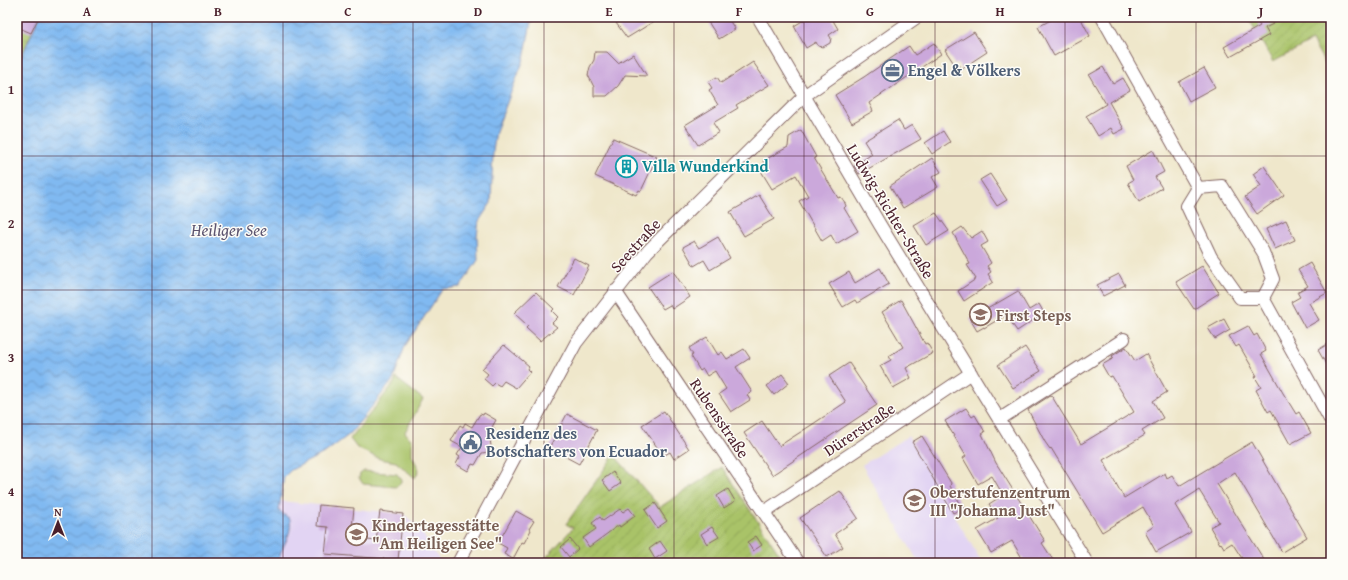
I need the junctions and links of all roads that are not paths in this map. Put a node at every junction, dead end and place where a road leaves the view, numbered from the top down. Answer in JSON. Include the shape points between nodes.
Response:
{"nodes":[{"id":1,"x":758,"y":17,"type":"edge"},
{"id":2,"x":916,"y":17,"type":"edge"},
{"id":3,"x":1102,"y":17,"type":"edge"},
{"id":4,"x":804,"y":96,"type":"junction"},
{"id":5,"x":1198,"y":188,"type":"junction"},
{"id":6,"x":615,"y":291,"type":"junction"},
{"id":7,"x":1262,"y":298,"type":"junction"},
{"id":8,"x":1124,"y":340,"type":"dead end"},
{"id":9,"x":971,"y":373,"type":"junction"},
{"id":10,"x":1000,"y":419,"type":"junction"},
{"id":11,"x":1331,"y":421,"type":"edge"},
{"id":12,"x":764,"y":512,"type":"junction"},
{"id":13,"x":458,"y":563,"type":"edge"},
{"id":14,"x":798,"y":563,"type":"edge"},
{"id":15,"x":1087,"y":563,"type":"edge"}],
"edges":[{"from":1,"to":4,"type":"street","name":"Ludwig-Richter-Straße"},
{"from":2,"to":4,"type":"street","name":"Seestraße"},
{"from":3,"to":5,"type":"street"},
{"from":4,"to":6,"type":"street","name":"Seestraße","via":[[646,252]]},
{"from":4,"to":9,"type":"street","name":"Ludwig-Richter-Straße"},
{"from":5,"to":7,"type":"street","via":[[1187,206],[1211,257],[1240,298]]},
{"from":5,"to":7,"type":"street","via":[[1222,186],[1263,252],[1273,279]]},
{"from":6,"to":12,"type":"street","name":"Rubensstraße"},
{"from":6,"to":13,"type":"street","name":"Seestraße","via":[[576,343]]},
{"from":7,"to":11,"type":"street"},
{"from":8,"to":10,"type":"street"},
{"from":9,"to":10,"type":"street","name":"Ludwig-Richter-Straße"},
{"from":9,"to":12,"type":"street","name":"Dürerstraße"},
{"from":10,"to":15,"type":"street","name":"Ludwig-Richter-Straße"},
{"from":12,"to":14,"type":"street","name":"Rubensstraße"}]}
